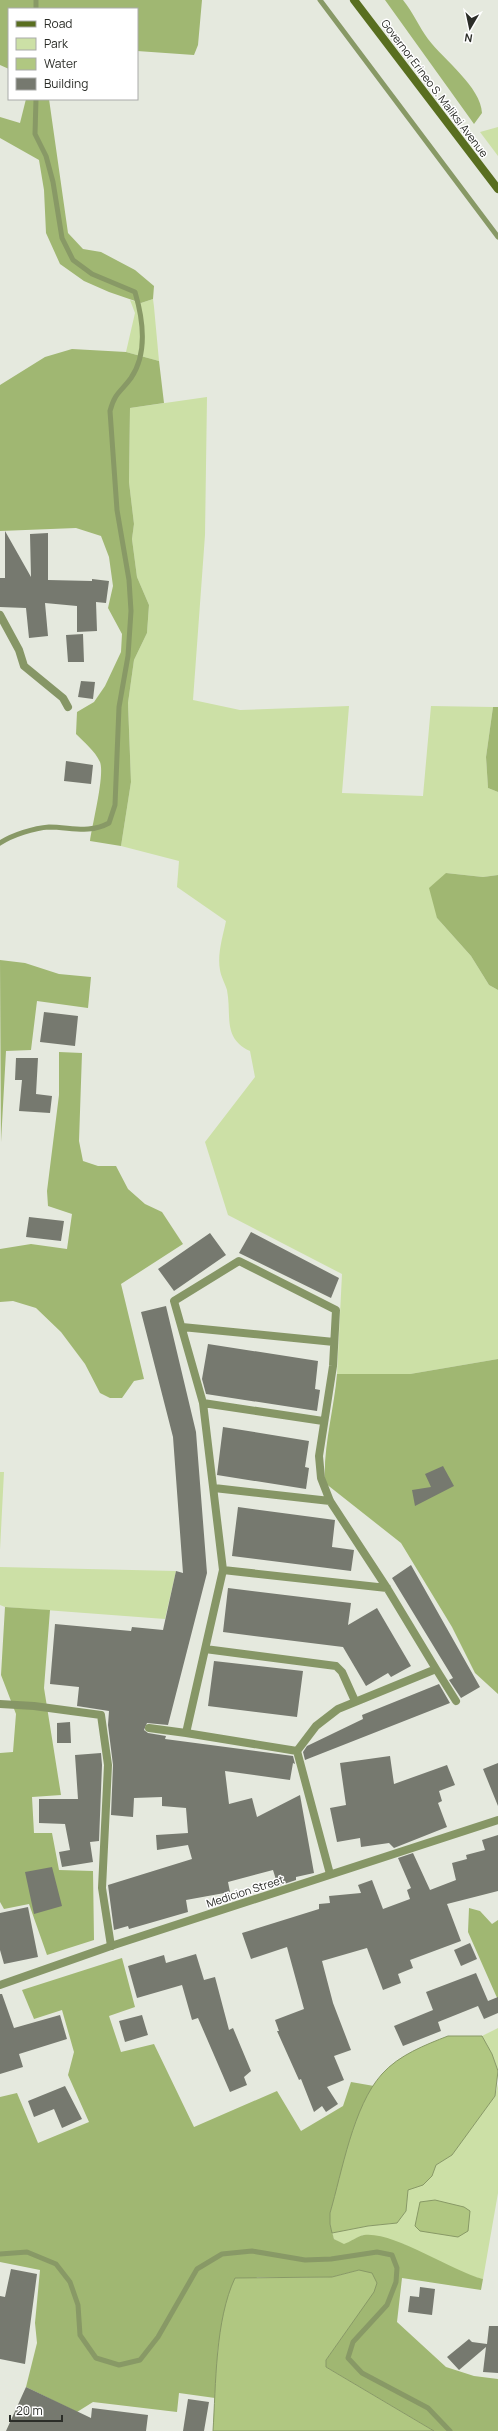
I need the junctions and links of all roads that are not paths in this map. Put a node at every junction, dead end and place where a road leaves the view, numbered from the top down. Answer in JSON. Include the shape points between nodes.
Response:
{"nodes":[{"id":1,"x":354,"y":0,"type":"edge"},
{"id":2,"x":498,"y":189,"type":"edge"},
{"id":3,"x":0,"y":615,"type":"edge"},
{"id":4,"x":68,"y":707,"type":"dead end"},
{"id":5,"x":182,"y":1327,"type":"junction"},
{"id":6,"x":334,"y":1342,"type":"junction"},
{"id":7,"x":203,"y":1403,"type":"junction"},
{"id":8,"x":323,"y":1421,"type":"junction"},
{"id":9,"x":214,"y":1488,"type":"junction"},
{"id":10,"x":330,"y":1500,"type":"junction"},
{"id":11,"x":223,"y":1570,"type":"junction"},
{"id":12,"x":387,"y":1588,"type":"junction"},
{"id":13,"x":205,"y":1649,"type":"junction"},
{"id":14,"x":436,"y":1669,"type":"junction"},
{"id":15,"x":355,"y":1701,"type":"junction"},
{"id":16,"x":456,"y":1701,"type":"dead end"},
{"id":17,"x":0,"y":1704,"type":"edge"},
{"id":18,"x":149,"y":1728,"type":"dead end"},
{"id":19,"x":186,"y":1733,"type":"junction"},
{"id":20,"x":297,"y":1751,"type":"junction"},
{"id":21,"x":498,"y":1820,"type":"edge"},
{"id":22,"x":330,"y":1874,"type":"junction"},
{"id":23,"x":111,"y":1946,"type":"junction"},
{"id":24,"x":0,"y":1985,"type":"edge"}],
"edges":[{"from":1,"to":2,"type":"main road","name":"Governor Erineo S. Maliksi Avenue"},
{"from":3,"to":4,"type":"street","via":[[19,650],[24,666],[62,698]]},
{"from":5,"to":6,"type":"street"},
{"from":5,"to":6,"type":"street","via":[[174,1301],[239,1261],[336,1310]]},
{"from":5,"to":7,"type":"street"},
{"from":6,"to":8,"type":"street","via":[[333,1366]]},
{"from":7,"to":8,"type":"street"},
{"from":7,"to":9,"type":"street"},
{"from":8,"to":10,"type":"street","via":[[319,1456],[320,1478]]},
{"from":9,"to":10,"type":"street"},
{"from":9,"to":11,"type":"street"},
{"from":10,"to":12,"type":"street"},
{"from":11,"to":12,"type":"street"},
{"from":11,"to":13,"type":"street"},
{"from":12,"to":14,"type":"street"},
{"from":13,"to":15,"type":"street","via":[[336,1666],[342,1672]]},
{"from":13,"to":19,"type":"street"},
{"from":14,"to":15,"type":"street"},
{"from":14,"to":16,"type":"street"},
{"from":15,"to":20,"type":"street","via":[[338,1709],[316,1726]]},
{"from":17,"to":23,"type":"street","via":[[102,1714],[108,1765],[102,1888]]},
{"from":18,"to":19,"type":"street"},
{"from":19,"to":20,"type":"street"},
{"from":20,"to":22,"type":"street"},
{"from":21,"to":22,"type":"street","name":"Medicion Street"},
{"from":22,"to":23,"type":"street","name":"Medicion Street"},
{"from":23,"to":24,"type":"street","name":"Medicion Street"}]}
